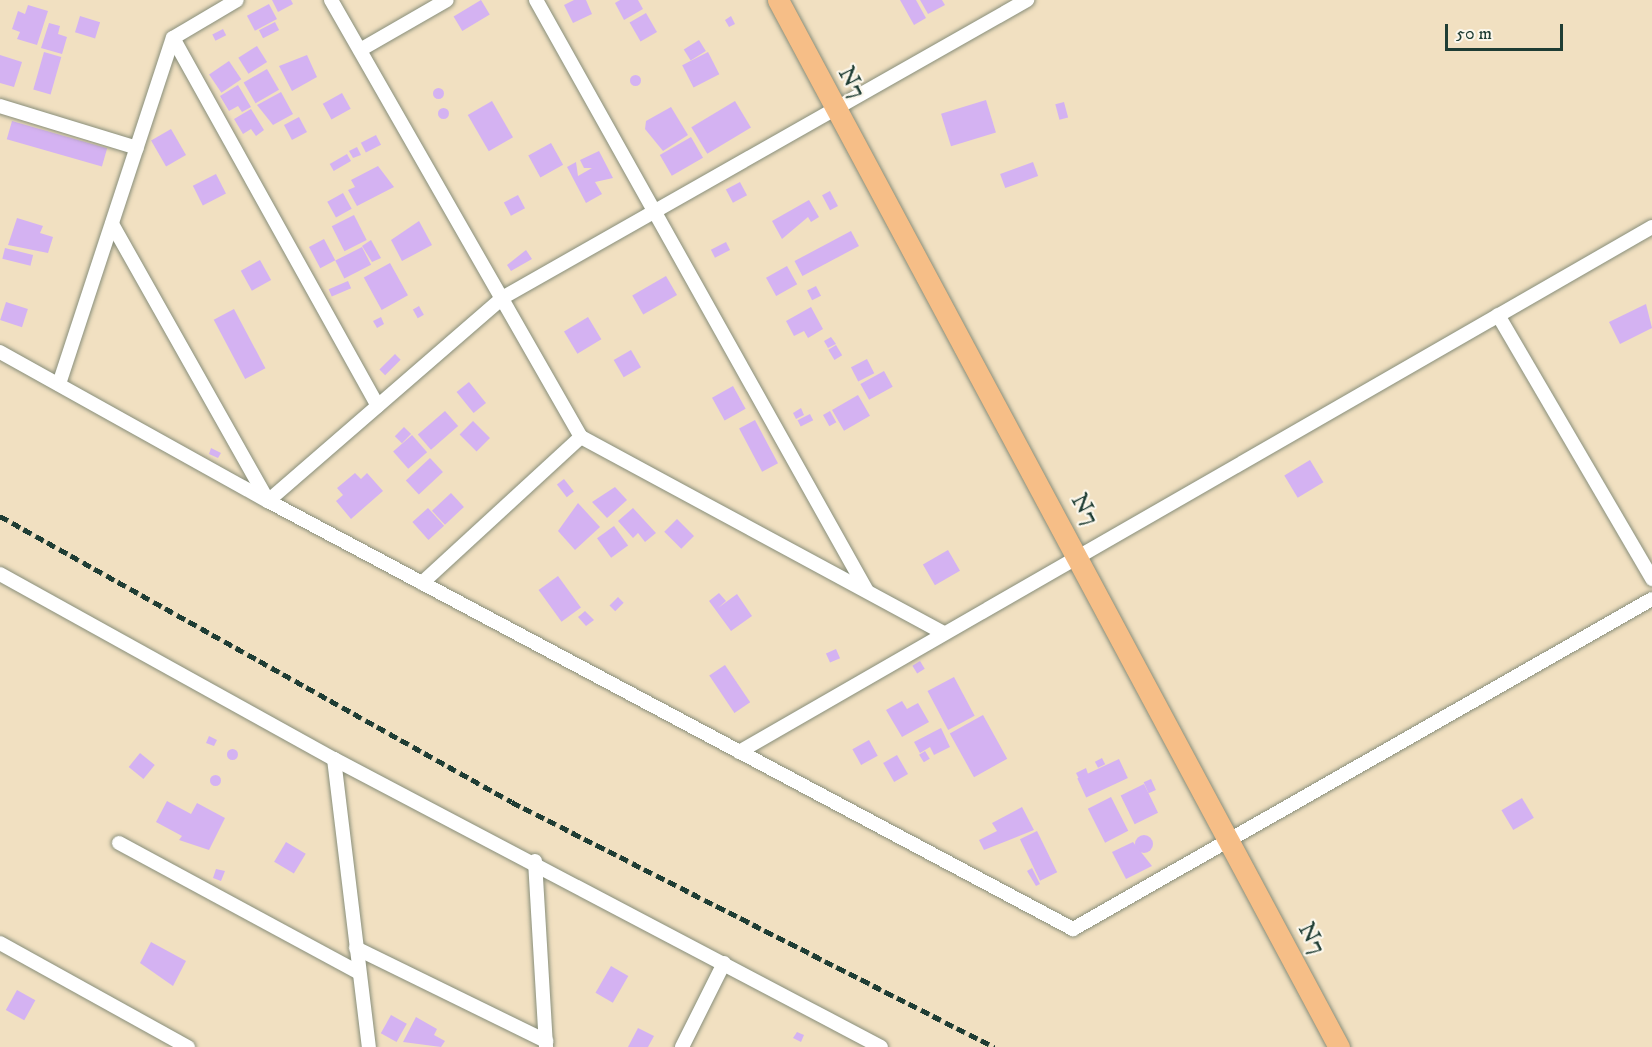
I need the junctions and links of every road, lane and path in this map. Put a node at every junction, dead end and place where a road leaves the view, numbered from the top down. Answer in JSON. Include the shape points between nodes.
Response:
{"nodes":[{"id":1,"x":237,"y":0,"type":"edge"},
{"id":2,"x":331,"y":0,"type":"edge"},
{"id":3,"x":447,"y":0,"type":"edge"},
{"id":4,"x":536,"y":0,"type":"edge"},
{"id":5,"x":777,"y":0,"type":"edge"},
{"id":6,"x":1027,"y":0,"type":"edge"},
{"id":7,"x":173,"y":38,"type":"junction"},
{"id":8,"x":360,"y":50,"type":"junction"},
{"id":9,"x":0,"y":106,"type":"edge"},
{"id":10,"x":835,"y":108,"type":"junction"},
{"id":11,"x":137,"y":148,"type":"junction"},
{"id":12,"x":654,"y":211,"type":"junction"},
{"id":13,"x":111,"y":224,"type":"junction"},
{"id":14,"x":1652,"y":227,"type":"edge"},
{"id":15,"x":502,"y":297,"type":"junction"},
{"id":16,"x":1498,"y":315,"type":"junction"},
{"id":17,"x":0,"y":352,"type":"edge"},
{"id":18,"x":59,"y":384,"type":"junction"},
{"id":19,"x":378,"y":405,"type":"junction"},
{"id":20,"x":581,"y":437,"type":"junction"},
{"id":21,"x":268,"y":501,"type":"junction"},
{"id":22,"x":1079,"y":554,"type":"junction"},
{"id":23,"x":0,"y":574,"type":"edge"},
{"id":24,"x":1652,"y":579,"type":"edge"},
{"id":25,"x":422,"y":583,"type":"junction"},
{"id":26,"x":867,"y":591,"type":"junction"},
{"id":27,"x":1652,"y":599,"type":"edge"},
{"id":28,"x":942,"y":632,"type":"junction"},
{"id":29,"x":739,"y":752,"type":"junction"},
{"id":30,"x":334,"y":759,"type":"junction"},
{"id":31,"x":1230,"y":840,"type":"junction"},
{"id":32,"x":119,"y":843,"type":"dead end"},
{"id":33,"x":535,"y":861,"type":"junction"},
{"id":34,"x":0,"y":944,"type":"edge"},
{"id":35,"x":356,"y":948,"type":"junction"},
{"id":36,"x":724,"y":963,"type":"junction"},
{"id":37,"x":358,"y":972,"type":"junction"},
{"id":38,"x":546,"y":1044,"type":"edge"},
{"id":39,"x":188,"y":1047,"type":"edge"},
{"id":40,"x":369,"y":1047,"type":"edge"},
{"id":41,"x":682,"y":1047,"type":"edge"},
{"id":42,"x":880,"y":1047,"type":"edge"},
{"id":43,"x":1339,"y":1047,"type":"edge"}],
"edges":[{"from":1,"to":7,"type":"street"},
{"from":2,"to":8,"type":"street"},
{"from":3,"to":8,"type":"street"},
{"from":4,"to":12,"type":"street"},
{"from":5,"to":10,"type":"main road","name":"N7"},
{"from":6,"to":10,"type":"street"},
{"from":7,"to":11,"type":"street"},
{"from":7,"to":19,"type":"street"},
{"from":8,"to":15,"type":"street"},
{"from":9,"to":11,"type":"street"},
{"from":10,"to":12,"type":"street"},
{"from":10,"to":22,"type":"main road","name":"N7"},
{"from":11,"to":13,"type":"street"},
{"from":12,"to":15,"type":"street"},
{"from":12,"to":26,"type":"street"},
{"from":13,"to":18,"type":"street"},
{"from":13,"to":21,"type":"street"},
{"from":14,"to":16,"type":"street"},
{"from":15,"to":19,"type":"street"},
{"from":15,"to":20,"type":"street"},
{"from":16,"to":22,"type":"street"},
{"from":16,"to":24,"type":"street"},
{"from":17,"to":18,"type":"street"},
{"from":18,"to":21,"type":"street"},
{"from":19,"to":21,"type":"street"},
{"from":20,"to":25,"type":"street"},
{"from":20,"to":26,"type":"street"},
{"from":21,"to":25,"type":"street"},
{"from":22,"to":28,"type":"street"},
{"from":22,"to":31,"type":"main road","name":"N7"},
{"from":23,"to":30,"type":"street"},
{"from":25,"to":29,"type":"street"},
{"from":26,"to":28,"type":"street"},
{"from":27,"to":31,"type":"street"},
{"from":28,"to":29,"type":"street"},
{"from":29,"to":31,"type":"street","via":[[1073,929]]},
{"from":30,"to":33,"type":"street"},
{"from":30,"to":35,"type":"street"},
{"from":31,"to":43,"type":"main road","name":"N7"},
{"from":32,"to":37,"type":"street"},
{"from":33,"to":36,"type":"street"},
{"from":33,"to":38,"type":"street"},
{"from":34,"to":39,"type":"street"},
{"from":35,"to":37,"type":"street"},
{"from":35,"to":38,"type":"street"},
{"from":36,"to":41,"type":"street"},
{"from":36,"to":42,"type":"street"},
{"from":37,"to":40,"type":"street"}]}
